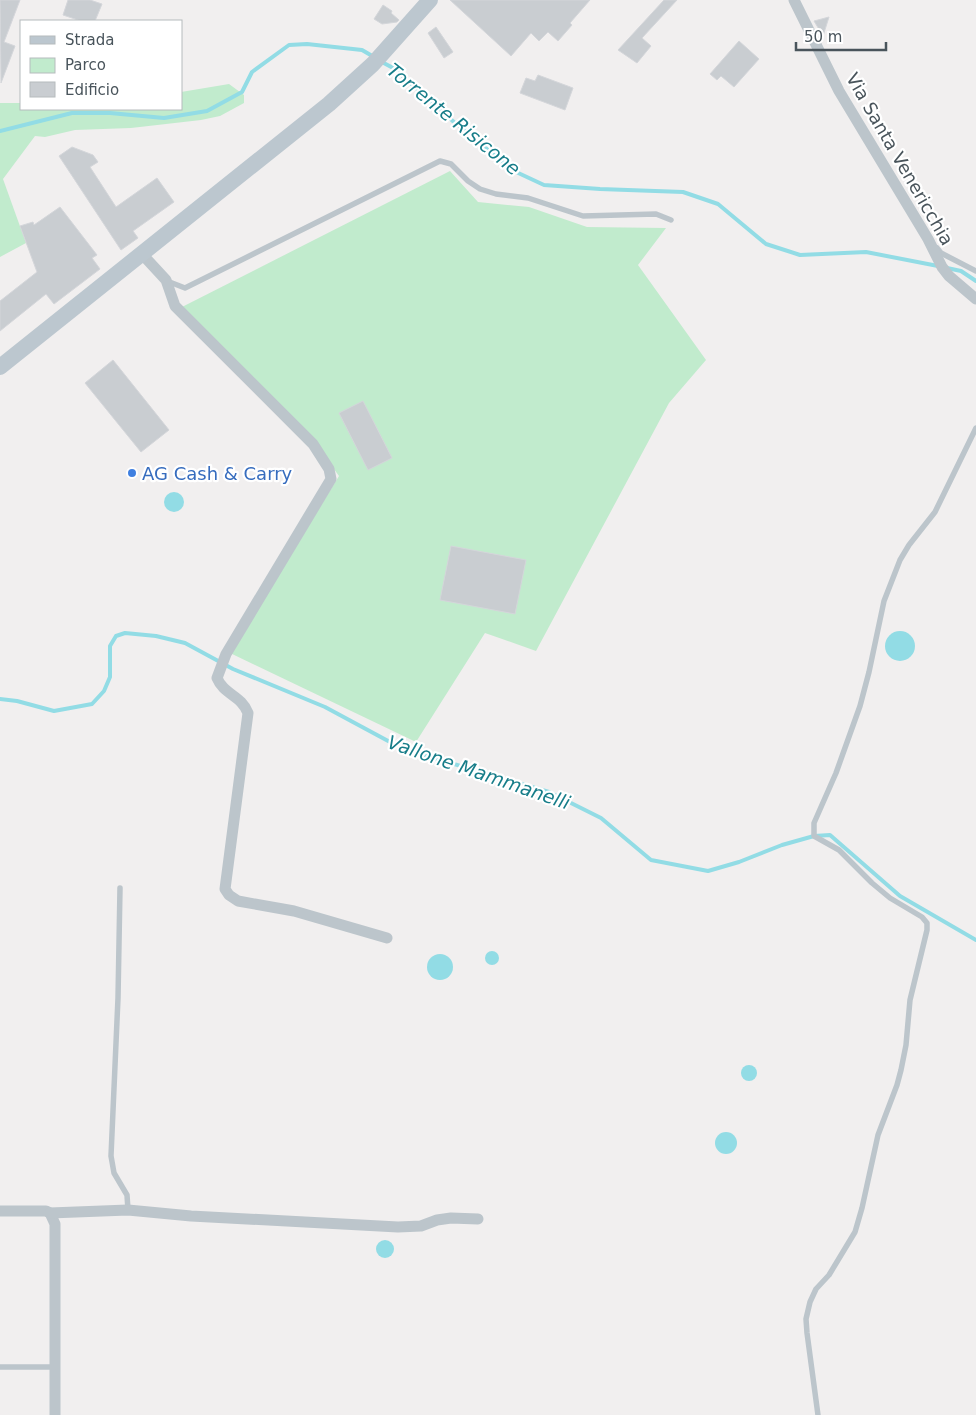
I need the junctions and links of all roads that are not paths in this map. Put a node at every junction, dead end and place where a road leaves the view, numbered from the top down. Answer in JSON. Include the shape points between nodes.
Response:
{"nodes":[{"id":1,"x":430,"y":0,"type":"edge"},
{"id":2,"x":794,"y":0,"type":"edge"},
{"id":3,"x":671,"y":220,"type":"dead end"},
{"id":4,"x":928,"y":239,"type":"junction"},
{"id":5,"x":142,"y":254,"type":"junction"},
{"id":6,"x":976,"y":271,"type":"edge"},
{"id":7,"x":166,"y":280,"type":"junction"},
{"id":8,"x":976,"y":299,"type":"edge"},
{"id":9,"x":0,"y":368,"type":"edge"},
{"id":10,"x":976,"y":428,"type":"edge"},
{"id":11,"x":120,"y":888,"type":"dead end"},
{"id":12,"x":386,"y":938,"type":"dead end"},
{"id":13,"x":128,"y":1210,"type":"junction"},
{"id":14,"x":0,"y":1211,"type":"edge"},
{"id":15,"x":50,"y":1213,"type":"junction"},
{"id":16,"x":478,"y":1219,"type":"dead end"},
{"id":17,"x":0,"y":1367,"type":"edge"},
{"id":18,"x":55,"y":1367,"type":"junction"},
{"id":19,"x":55,"y":1415,"type":"edge"},
{"id":20,"x":818,"y":1415,"type":"edge"}],
"edges":[{"from":1,"to":5,"type":"main road","via":[[378,59],[329,104]]},
{"from":2,"to":4,"type":"street","name":"Via Santa Venericchia","via":[[839,91]]},
{"from":3,"to":7,"type":"lane","via":[[656,214],[583,216],[528,198],[496,194],[480,189],[451,164],[440,161],[185,288]]},
{"from":4,"to":6,"type":"lane","via":[[941,253]]},
{"from":4,"to":8,"type":"street","name":"Via Santa Venericchia","via":[[949,276]]},
{"from":5,"to":7,"type":"street"},
{"from":5,"to":9,"type":"main road"},
{"from":7,"to":12,"type":"street","via":[[175,306],[313,444],[330,469],[332,478],[219,670],[217,678],[220,685],[245,705],[248,713],[225,889],[238,901],[294,911]]},
{"from":10,"to":20,"type":"lane","via":[[934,512],[900,560],[884,601],[860,706],[814,823],[814,836],[839,850],[890,898],[922,916],[927,923],[910,1000],[901,1070],[878,1135],[855,1232],[829,1275],[816,1289],[806,1319]]},
{"from":11,"to":13,"type":"lane","via":[[111,1156],[114,1173],[127,1195]]},
{"from":13,"to":15,"type":"street"},
{"from":13,"to":16,"type":"street","via":[[398,1227],[421,1226],[452,1218]]},
{"from":14,"to":15,"type":"street","via":[[38,1210]]},
{"from":15,"to":18,"type":"street","via":[[55,1224]]},
{"from":17,"to":18,"type":"lane"},
{"from":18,"to":19,"type":"street"}]}
